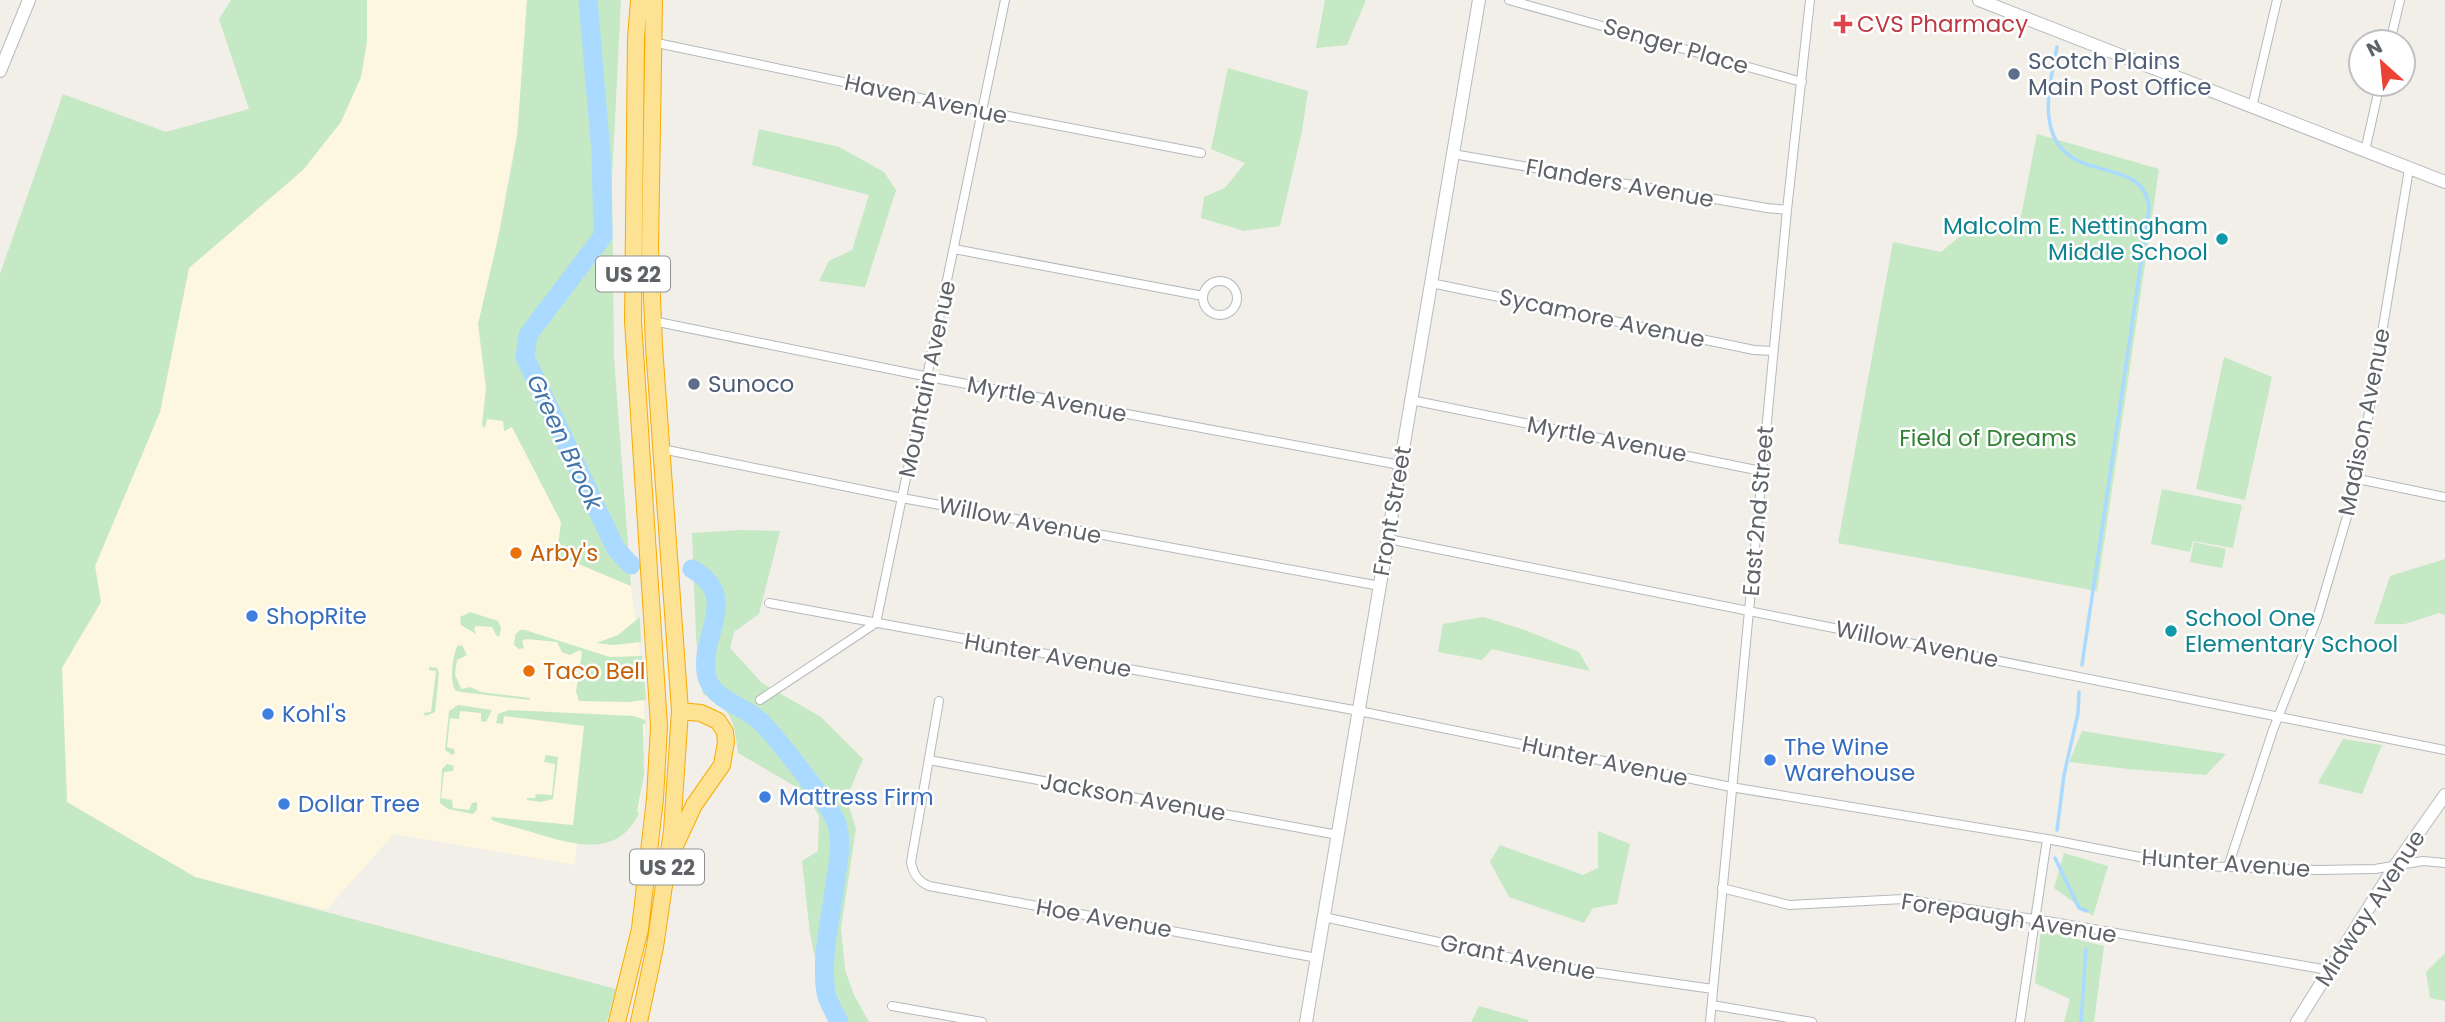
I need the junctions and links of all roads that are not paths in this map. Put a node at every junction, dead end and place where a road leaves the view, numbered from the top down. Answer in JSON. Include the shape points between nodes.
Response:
{"nodes":[{"id":1,"x":29,"y":0,"type":"edge"},
{"id":2,"x":639,"y":0,"type":"edge"},
{"id":3,"x":654,"y":0,"type":"edge"},
{"id":4,"x":1005,"y":0,"type":"edge"},
{"id":5,"x":1479,"y":0,"type":"edge"},
{"id":6,"x":1509,"y":0,"type":"edge"},
{"id":7,"x":1810,"y":0,"type":"edge"},
{"id":8,"x":1979,"y":0,"type":"edge"},
{"id":9,"x":2277,"y":0,"type":"edge"},
{"id":10,"x":2400,"y":0,"type":"edge"},
{"id":11,"x":2393,"y":28,"type":"edge"},
{"id":12,"x":652,"y":42,"type":"junction"},
{"id":13,"x":0,"y":71,"type":"edge"},
{"id":14,"x":1802,"y":82,"type":"junction"},
{"id":15,"x":2378,"y":98,"type":"edge"},
{"id":16,"x":2252,"y":107,"type":"junction"},
{"id":17,"x":982,"y":111,"type":"junction"},
{"id":18,"x":2365,"y":151,"type":"junction"},
{"id":19,"x":1201,"y":153,"type":"dead end"},
{"id":20,"x":1453,"y":155,"type":"junction"},
{"id":21,"x":2409,"y":169,"type":"junction"},
{"id":22,"x":2445,"y":182,"type":"edge"},
{"id":23,"x":1787,"y":210,"type":"junction"},
{"id":24,"x":954,"y":250,"type":"junction"},
{"id":25,"x":1431,"y":283,"type":"junction"},
{"id":26,"x":1203,"y":296,"type":"junction"},
{"id":27,"x":653,"y":321,"type":"junction"},
{"id":28,"x":1773,"y":351,"type":"junction"},
{"id":29,"x":927,"y":377,"type":"junction"},
{"id":30,"x":1411,"y":400,"type":"junction"},
{"id":31,"x":662,"y":449,"type":"junction"},
{"id":32,"x":1400,"y":465,"type":"junction"},
{"id":33,"x":1761,"y":471,"type":"junction"},
{"id":34,"x":2358,"y":479,"type":"junction"},
{"id":35,"x":2445,"y":497,"type":"edge"},
{"id":36,"x":902,"y":498,"type":"junction"},
{"id":37,"x":1388,"y":539,"type":"junction"},
{"id":38,"x":1380,"y":586,"type":"junction"},
{"id":39,"x":769,"y":603,"type":"dead end"},
{"id":40,"x":1749,"y":611,"type":"junction"},
{"id":41,"x":876,"y":623,"type":"junction"},
{"id":42,"x":760,"y":700,"type":"dead end"},
{"id":43,"x":939,"y":701,"type":"dead end"},
{"id":44,"x":680,"y":711,"type":"junction"},
{"id":45,"x":1359,"y":711,"type":"junction"},
{"id":46,"x":2278,"y":718,"type":"junction"},
{"id":47,"x":2445,"y":750,"type":"edge"},
{"id":48,"x":929,"y":760,"type":"junction"},
{"id":49,"x":1731,"y":787,"type":"junction"},
{"id":50,"x":2445,"y":795,"type":"edge"},
{"id":51,"x":1338,"y":835,"type":"junction"},
{"id":52,"x":2048,"y":839,"type":"junction"},
{"id":53,"x":668,"y":861,"type":"junction"},
{"id":54,"x":2445,"y":863,"type":"edge"},
{"id":55,"x":2395,"y":866,"type":"junction"},
{"id":56,"x":2228,"y":867,"type":"junction"},
{"id":57,"x":1722,"y":888,"type":"junction"},
{"id":58,"x":1324,"y":917,"type":"junction"},
{"id":59,"x":2035,"y":920,"type":"junction"},
{"id":60,"x":1317,"y":958,"type":"junction"},
{"id":61,"x":2328,"y":970,"type":"junction"},
{"id":62,"x":1713,"y":989,"type":"junction"},
{"id":63,"x":1712,"y":1005,"type":"junction"},
{"id":64,"x":892,"y":1006,"type":"dead end"},
{"id":65,"x":617,"y":1022,"type":"edge"},
{"id":66,"x":639,"y":1022,"type":"edge"},
{"id":67,"x":982,"y":1022,"type":"edge"},
{"id":68,"x":1306,"y":1022,"type":"edge"},
{"id":69,"x":1710,"y":1022,"type":"edge"},
{"id":70,"x":1812,"y":1022,"type":"edge"},
{"id":71,"x":2020,"y":1022,"type":"edge"},
{"id":72,"x":2297,"y":1022,"type":"edge"}],
"edges":[{"from":1,"to":13,"type":"street"},
{"from":2,"to":65,"type":"highway","number":"US 22","via":[[633,321],[659,711],[655,799],[639,932]]},
{"from":3,"to":12,"type":"highway","number":"US 22"},
{"from":4,"to":17,"type":"street","name":"Mountain Avenue"},
{"from":5,"to":20,"type":"street","name":"Front Street"},
{"from":6,"to":14,"type":"street","name":"Senger Place"},
{"from":7,"to":14,"type":"street","name":"East 2nd Street"},
{"from":8,"to":16,"type":"street"},
{"from":9,"to":16,"type":"street"},
{"from":10,"to":11,"type":"street"},
{"from":12,"to":17,"type":"street","name":"Haven Avenue"},
{"from":12,"to":27,"type":"highway","number":"US 22"},
{"from":14,"to":23,"type":"street","name":"East 2nd Street"},
{"from":15,"to":18,"type":"street"},
{"from":16,"to":18,"type":"street"},
{"from":17,"to":19,"type":"street","name":"Haven Avenue"},
{"from":17,"to":24,"type":"street","name":"Mountain Avenue"},
{"from":18,"to":21,"type":"street"},
{"from":20,"to":23,"type":"street","name":"Flanders Avenue"},
{"from":20,"to":25,"type":"street","name":"Front Street"},
{"from":21,"to":22,"type":"street"},
{"from":21,"to":34,"type":"street","name":"Madison Avenue"},
{"from":23,"to":28,"type":"street","name":"East 2nd Street"},
{"from":24,"to":26,"type":"street"},
{"from":24,"to":29,"type":"street","name":"Mountain Avenue"},
{"from":25,"to":28,"type":"street","name":"Sycamore Avenue"},
{"from":25,"to":30,"type":"street","name":"Front Street"},
{"from":26,"to":26,"type":"street","via":[[1209,311],[1219,315],[1231,312],[1237,303],[1233,286],[1223,281],[1212,283]]},
{"from":27,"to":29,"type":"street","name":"Myrtle Avenue"},
{"from":27,"to":31,"type":"highway","number":"US 22"},
{"from":28,"to":33,"type":"street","name":"East 2nd Street"},
{"from":29,"to":32,"type":"street","name":"Myrtle Avenue"},
{"from":29,"to":36,"type":"street","name":"Mountain Avenue"},
{"from":30,"to":32,"type":"street","name":"Front Street"},
{"from":30,"to":33,"type":"street","name":"Myrtle Avenue"},
{"from":31,"to":36,"type":"street","name":"Willow Avenue"},
{"from":31,"to":44,"type":"highway","number":"US 22"},
{"from":32,"to":37,"type":"street","name":"Front Street"},
{"from":33,"to":40,"type":"street","name":"East 2nd Street"},
{"from":34,"to":35,"type":"street"},
{"from":34,"to":46,"type":"street","name":"Madison Avenue","via":[[2317,619]]},
{"from":36,"to":38,"type":"street","name":"Willow Avenue"},
{"from":36,"to":41,"type":"street","name":"Mountain Avenue"},
{"from":37,"to":38,"type":"street","name":"Front Street"},
{"from":37,"to":40,"type":"street","name":"Willow Avenue"},
{"from":38,"to":45,"type":"street","name":"Front Street"},
{"from":39,"to":41,"type":"street","name":"Hunter Avenue"},
{"from":40,"to":46,"type":"street","name":"Willow Avenue"},
{"from":40,"to":49,"type":"street","name":"East 2nd Street"},
{"from":41,"to":42,"type":"street"},
{"from":41,"to":45,"type":"street","name":"Hunter Avenue"},
{"from":43,"to":48,"type":"street"},
{"from":44,"to":53,"type":"highway","number":"US 22"},
{"from":44,"to":53,"type":"highway","via":[[718,721],[726,742],[722,765],[694,805]]},
{"from":45,"to":49,"type":"street","name":"Hunter Avenue"},
{"from":45,"to":51,"type":"street","name":"Front Street"},
{"from":46,"to":47,"type":"street","name":"Willow Avenue"},
{"from":46,"to":56,"type":"street","name":"Madison Avenue"},
{"from":48,"to":51,"type":"street","name":"Jackson Avenue"},
{"from":48,"to":60,"type":"street","name":"Hoe Avenue","via":[[913,854],[916,877],[929,886]]},
{"from":49,"to":52,"type":"street","name":"Hunter Avenue"},
{"from":49,"to":57,"type":"street","name":"East 2nd Street"},
{"from":50,"to":55,"type":"street","name":"Midway Avenue"},
{"from":51,"to":58,"type":"street","name":"Front Street"},
{"from":52,"to":56,"type":"street","name":"Hunter Avenue","via":[[2150,859]]},
{"from":52,"to":59,"type":"street"},
{"from":53,"to":66,"type":"highway","number":"US 22"},
{"from":54,"to":55,"type":"street","name":"Hunter Avenue"},
{"from":55,"to":56,"type":"street","name":"Hunter Avenue","via":[[2317,870]]},
{"from":55,"to":61,"type":"street","name":"Midway Avenue"},
{"from":57,"to":59,"type":"street","name":"Forepaugh Avenue","via":[[1789,905],[1903,899]]},
{"from":57,"to":62,"type":"street","name":"East 2nd Street"},
{"from":58,"to":60,"type":"street","name":"Front Street"},
{"from":58,"to":62,"type":"street","name":"Grant Avenue","via":[[1544,965]]},
{"from":59,"to":61,"type":"street","name":"Forepaugh Avenue"},
{"from":59,"to":71,"type":"street"},
{"from":60,"to":68,"type":"street","name":"Front Street"},
{"from":61,"to":72,"type":"street","name":"Midway Avenue"},
{"from":62,"to":63,"type":"street","name":"East 2nd Street"},
{"from":63,"to":69,"type":"street","name":"East 2nd Street"},
{"from":63,"to":70,"type":"street"},
{"from":64,"to":67,"type":"street"}]}
